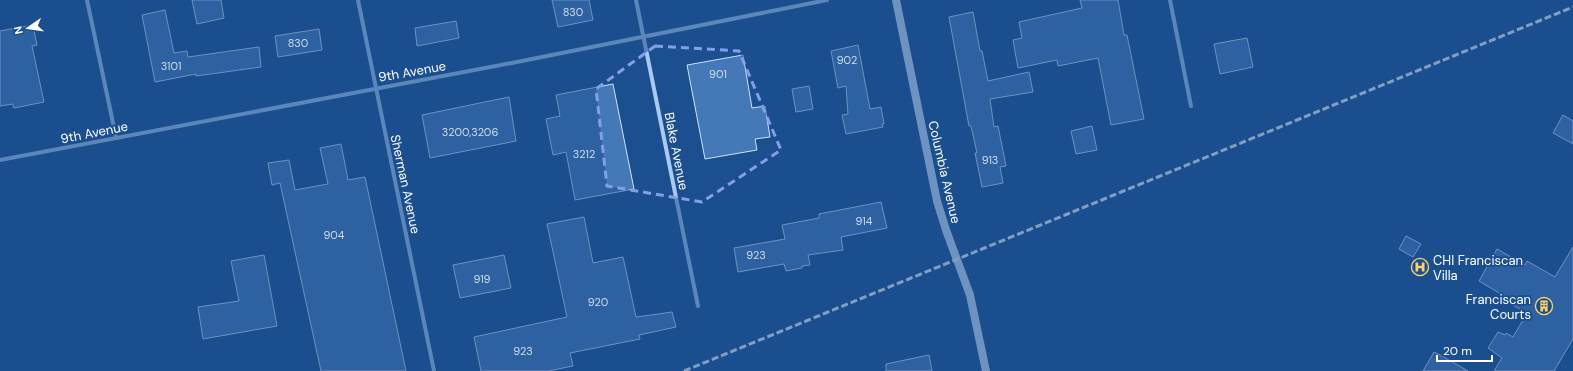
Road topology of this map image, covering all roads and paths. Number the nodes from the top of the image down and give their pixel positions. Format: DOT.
graph roads {
  1 [pos="87,0"];
  2 [pos="358,0"];
  3 [pos="636,0"];
  4 [pos="827,0"];
  5 [pos="896,0"];
  6 [pos="1170,0"];
  7 [pos="644,37"];
  8 [pos="376,88"];
  9 [pos="1191,106"];
  10 [pos="116,138"];
  11 [pos="0,160"];
  12 [pos="698,306"];
  13 [pos="434,371"];
  14 [pos="986,371"];
  1 -- 10 [label="street"];
  2 -- 8 [label="street, Sherman Avenue"];
  3 -- 7 [label="street, Blake Avenue"];
  4 -- 7 [label="street, 9th Avenue"];
  5 -- 14 [label="street, Columbia Avenue"];
  6 -- 9 [label="street"];
  7 -- 8 [label="street, 9th Avenue"];
  7 -- 12 [label="street, Blake Avenue"];
  8 -- 10 [label="street, 9th Avenue"];
  8 -- 13 [label="street, Sherman Avenue"];
  10 -- 11 [label="street, 9th Avenue"];
}
